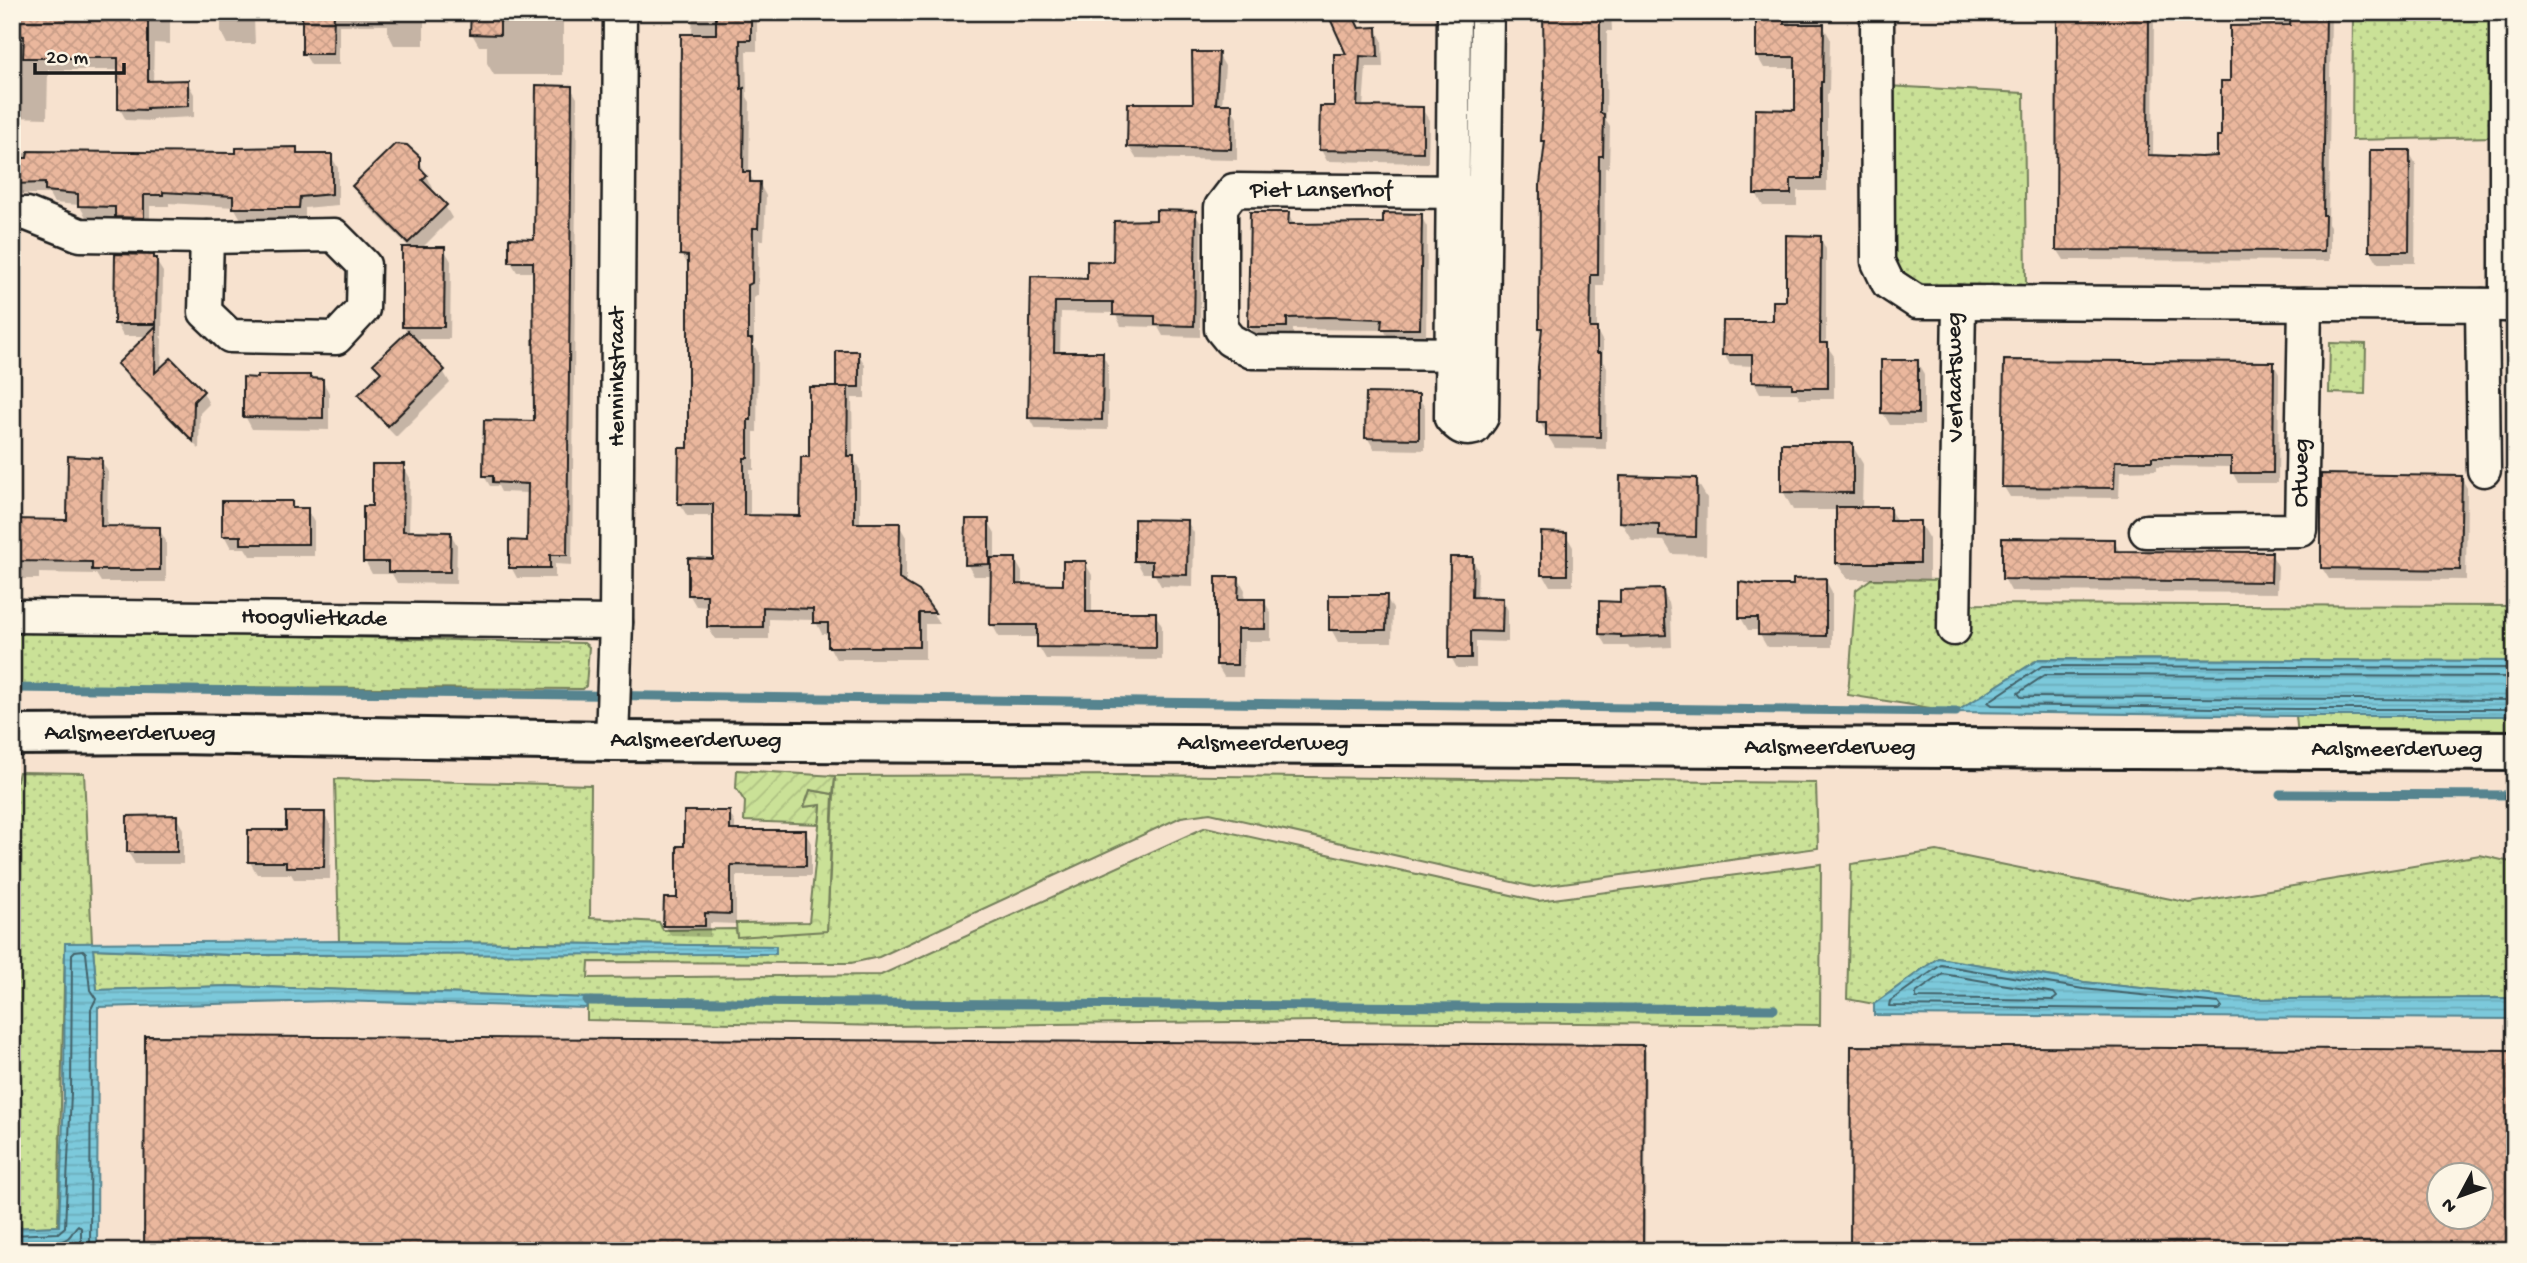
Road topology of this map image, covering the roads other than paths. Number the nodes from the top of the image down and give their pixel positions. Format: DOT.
graph roads {
  1 [pos="620,12"];
  2 [pos="1454,12"];
  3 [pos="1487,12"];
  4 [pos="1877,12"];
  5 [pos="2506,12"];
  6 [pos="1453,192"];
  7 [pos="1484,193"];
  8 [pos="12,214"];
  9 [pos="207,237"];
  10 [pos="1959,302"];
  11 [pos="2305,304"];
  12 [pos="2501,305"];
  13 [pos="1450,354"];
  14 [pos="1483,354"];
  15 [pos="2483,470"];
  16 [pos="2146,531"];
  17 [pos="12,616"];
  18 [pos="616,622"];
  19 [pos="1954,629"];
  20 [pos="612,727"];
  21 [pos="12,734"];
  22 [pos="2515,751"];
  1 -- 18 [label="street, Henninkstraat"];
  2 -- 6 [label="street"];
  3 -- 7 [label="street"];
  4 -- 10 [label="street, Verlaatsweg"];
  5 -- 12 [label="street"];
  6 -- 7 [label="street, Piet Lanserhof"];
  6 -- 13 [label="street"];
  6 -- 13 [label="street, Piet Lanserhof"];
  7 -- 14 [label="street"];
  8 -- 9 [label="street"];
  9 -- 9 [label="street"];
  10 -- 11 [label="street"];
  10 -- 19 [label="street, Verlaatsweg"];
  11 -- 12 [label="street"];
  11 -- 16 [label="street, Otweg"];
  12 -- 15 [label="street"];
  13 -- 14 [label="street, Piet Lanserhof"];
  13 -- 14 [label="street"];
  17 -- 18 [label="street, Hoogvlietkade"];
  18 -- 20 [label="street, Henninkstraat"];
  20 -- 21 [label="street, Aalsmeerderweg"];
  20 -- 22 [label="street, Aalsmeerderweg"];
}
